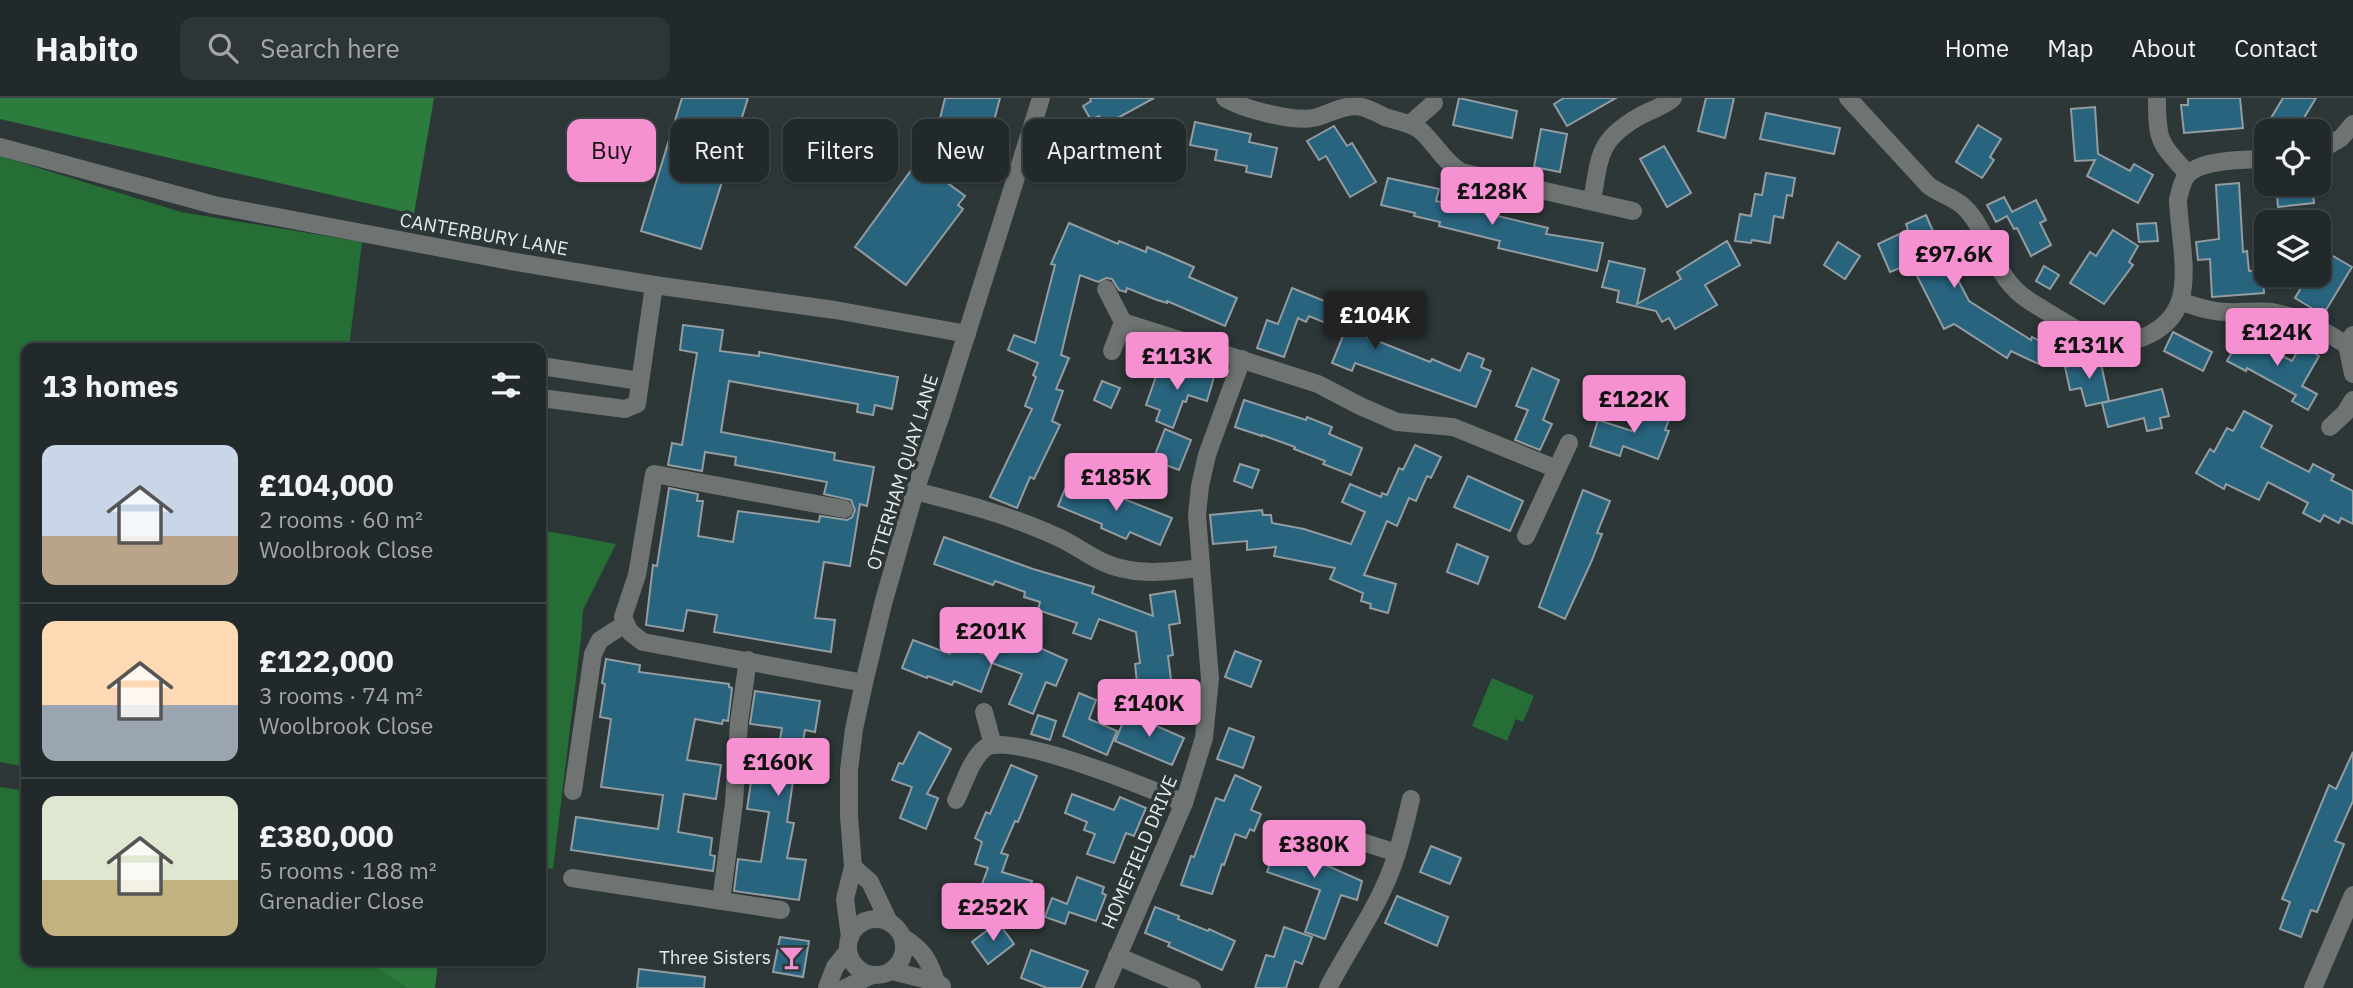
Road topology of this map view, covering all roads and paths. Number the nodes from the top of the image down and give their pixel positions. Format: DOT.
graph roads {
  1 [pos="1041,98"];
  2 [pos="1225,98"];
  3 [pos="1673,98"];
  4 [pos="1848,98"];
  5 [pos="2157,98"];
  6 [pos="1434,103"];
  7 [pos="1410,124"];
  8 [pos="2353,124"];
  9 [pos="2331,144"];
  10 [pos="0,147"];
  11 [pos="2254,160"];
  12 [pos="2188,174"];
  13 [pos="1592,201"];
  14 [pos="1633,211"];
  15 [pos="654,285"];
  16 [pos="1105,289"];
  17 [pos="2180,301"];
  18 [pos="1123,322"];
  19 [pos="967,334"];
  20 [pos="2350,340"];
  21 [pos="1112,351"];
  22 [pos="1242,359"];
  23 [pos="546,367"];
  24 [pos="2353,374"];
  25 [pos="640,381"];
  26 [pos="546,399"];
  27 [pos="2353,400"];
  28 [pos="2330,427"];
  29 [pos="1569,443"];
  30 [pos="1557,469"];
  31 [pos="915,491"];
  32 [pos="844,509"];
  33 [pos="1526,536"];
  34 [pos="1200,568"];
  35 [pos="625,624"];
  36 [pos="748,660"];
  37 [pos="864,683"];
  38 [pos="984,712"];
  39 [pos="993,744"];
  40 [pos="573,791"];
  41 [pos="1411,799"];
  42 [pos="956,800"];
  43 [pos="1184,803"];
  44 [pos="1359,841"];
  45 [pos="1397,853"];
  46 [pos="853,867"];
  47 [pos="572,878"];
  48 [pos="2353,895"];
  49 [pos="721,901"];
  50 [pos="781,910"];
  51 [pos="889,922"];
  52 [pos="904,938"];
  53 [pos="849,944"];
  54 [pos="1117,956"];
  55 [pos="892,971"];
  56 [pos="872,975"];
  57 [pos="940,985"];
  58 [pos="827,988"];
  59 [pos="845,988"];
  60 [pos="1104,988"];
  61 [pos="1192,988"];
  62 [pos="1328,988"];
  63 [pos="2313,988"];
  1 -- 19 [label="street, OTTERHAM QUAY LANE"];
  2 -- 7 [label="street"];
  3 -- 13 [label="street"];
  4 -- 17 [label="street"];
  5 -- 12 [label="street"];
  6 -- 7 [label="street"];
  7 -- 13 [label="street"];
  8 -- 9 [label="street"];
  10 -- 15 [label="street, CANTERBURY LANE"];
  11 -- 12 [label="street"];
  12 -- 17 [label="street"];
  13 -- 14 [label="street"];
  15 -- 19 [label="street, CANTERBURY LANE"];
  15 -- 25 [label="street"];
  16 -- 18 [label="street"];
  17 -- 20 [label="street"];
  18 -- 21 [label="street"];
  18 -- 22 [label="street"];
  19 -- 31 [label="street, OTTERHAM QUAY LANE"];
  20 -- 24 [label="street"];
  22 -- 30 [label="street"];
  22 -- 34 [label="street, HOMEFIELD DRIVE"];
  23 -- 25 [label="street"];
  25 -- 26 [label="street"];
  27 -- 28 [label="street"];
  29 -- 30 [label="street"];
  30 -- 33 [label="street"];
  31 -- 34 [label="street"];
  31 -- 37 [label="street, OTTERHAM QUAY LANE"];
  32 -- 35 [label="street"];
  34 -- 43 [label="street, HOMEFIELD DRIVE"];
  35 -- 36 [label="street"];
  35 -- 40 [label="street"];
  36 -- 37 [label="street"];
  36 -- 49 [label="street"];
  37 -- 46 [label="street, OTTERHAM QUAY LANE"];
  38 -- 39 [label="street"];
  39 -- 42 [label="street"];
  39 -- 43 [label="street"];
  41 -- 45 [label="street"];
  43 -- 54 [label="street, HOMEFIELD DRIVE"];
  44 -- 45 [label="street"];
  45 -- 62 [label="street"];
  46 -- 51 [label="street"];
  46 -- 53 [label="street, OTTERHAM QUAY LANE"];
  47 -- 49 [label="street"];
  48 -- 63 [label="street"];
  49 -- 50 [label="street"];
  51 -- 52 [label="street"];
  51 -- 53 [label="street"];
  52 -- 55 [label="street"];
  52 -- 57 [label="street"];
  53 -- 56 [label="street"];
  53 -- 58 [label="street"];
  54 -- 60 [label="street, HOMEFIELD DRIVE"];
  54 -- 61 [label="street"];
  55 -- 56 [label="street"];
  55 -- 57 [label="street"];
  56 -- 59 [label="street"];
}
